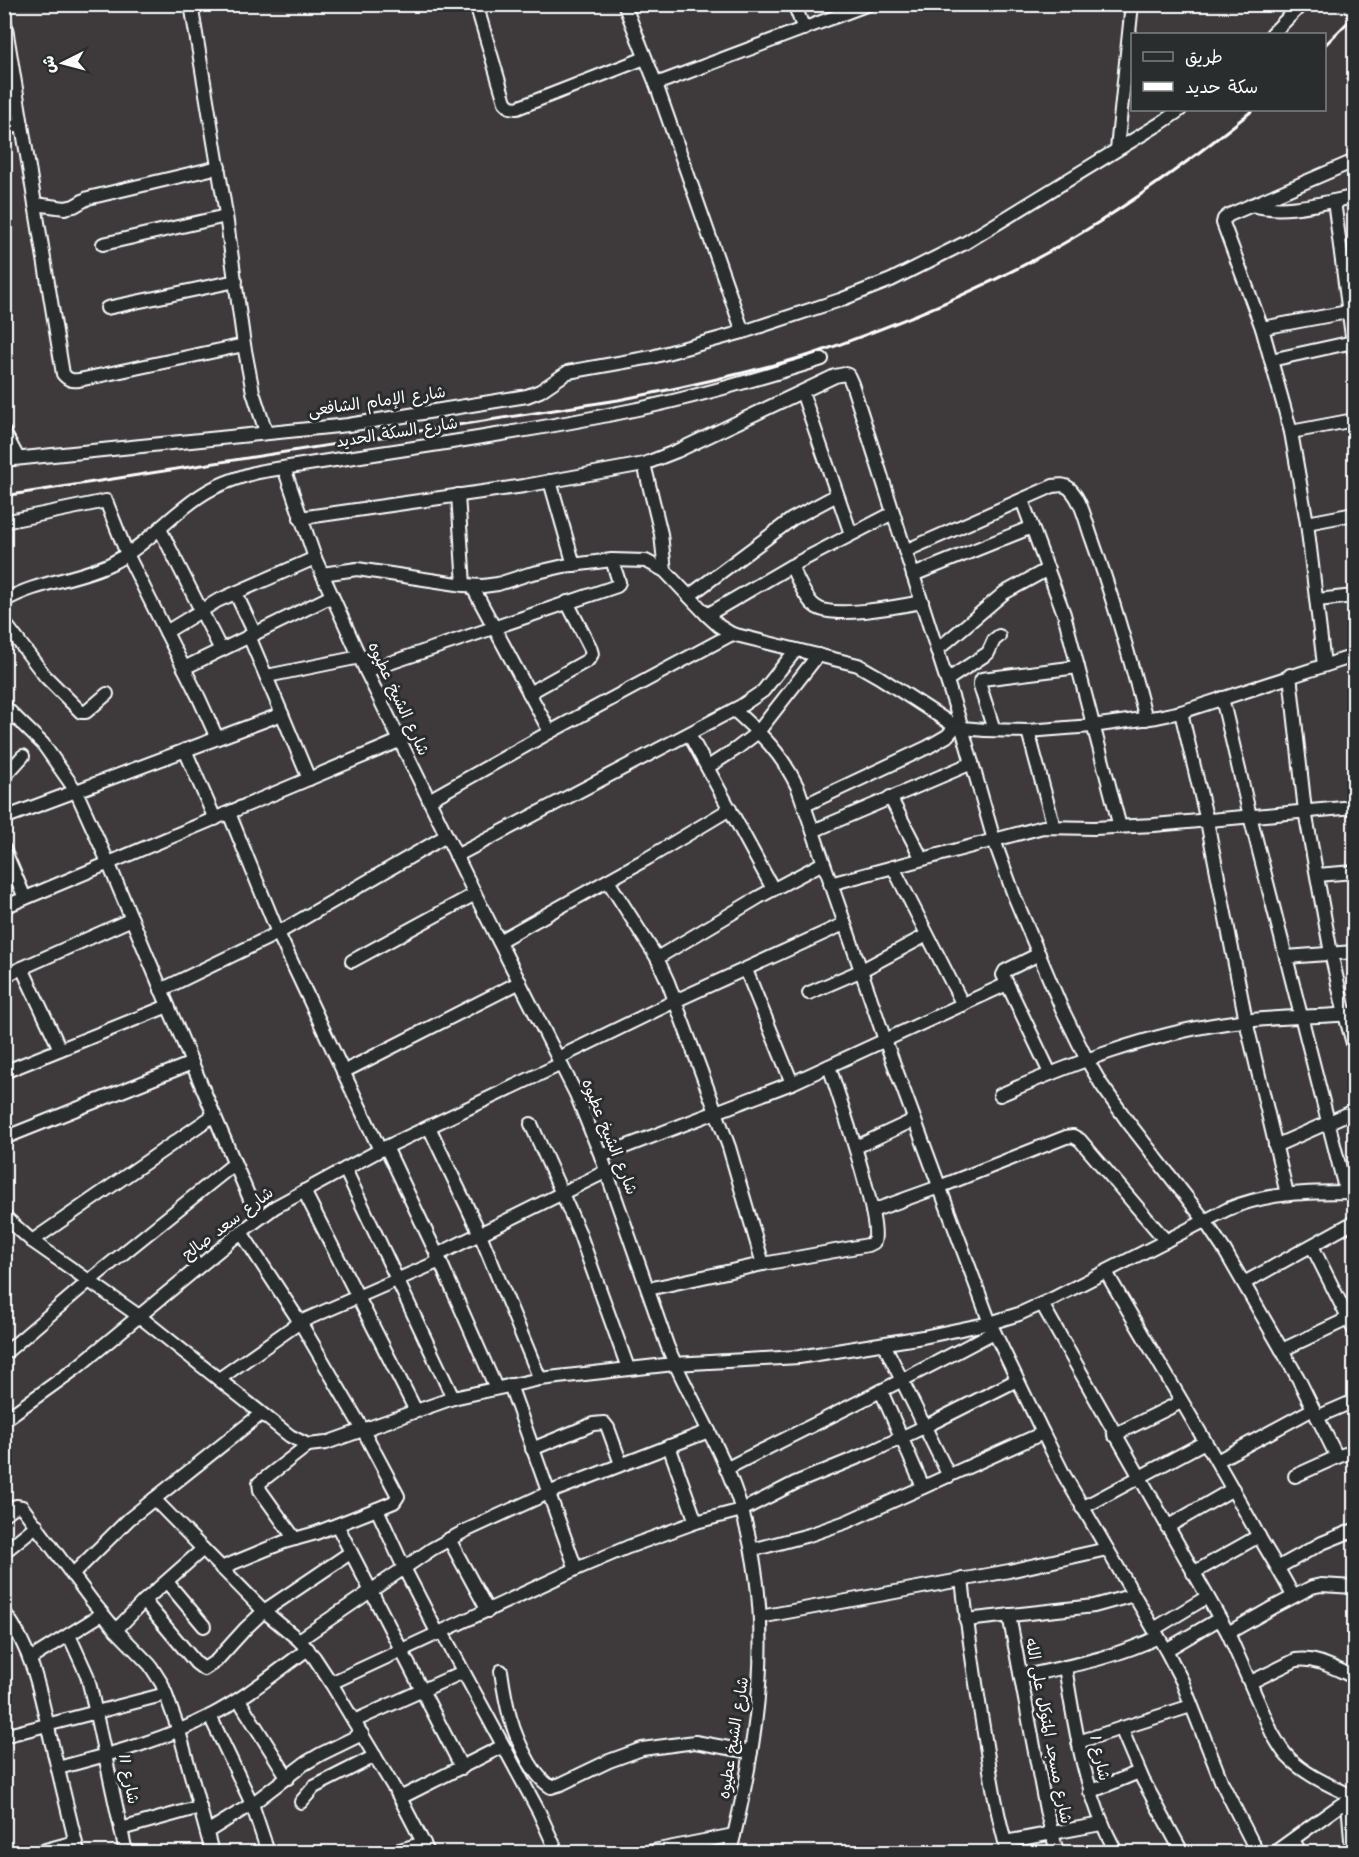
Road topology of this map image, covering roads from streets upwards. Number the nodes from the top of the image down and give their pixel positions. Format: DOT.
graph roads {
  1 [pos="191,4"];
  2 [pos="476,4"];
  3 [pos="624,4"];
  4 [pos="794,4"];
  5 [pos="869,4"];
  6 [pos="1132,4"];
  7 [pos="1302,4"];
  8 [pos="4,16"];
  9 [pos="804,29"];
  10 [pos="1273,33"];
  11 [pos="645,58"];
  12 [pos="656,84"];
  13 [pos="1178,111"];
  14 [pos="22,125"];
  15 [pos="4,128"];
  16 [pos="1118,148"];
  17 [pos="1354,161"];
  18 [pos="219,166"];
  19 [pos="1354,197"];
  20 [pos="1334,201"];
  21 [pos="35,204"];
  22 [pos="1251,205"];
  23 [pos="226,216"];
  24 [pos="103,244"];
  25 [pos="236,281"];
  26 [pos="107,308"];
  27 [pos="1351,311"];
  28 [pos="1262,327"];
  29 [pos="743,332"];
  30 [pos="244,345"];
  31 [pos="1354,346"];
  32 [pos="822,358"];
  33 [pos="1271,360"];
  34 [pos="802,392"];
  35 [pos="1354,420"];
  36 [pos="4,432"];
  37 [pos="266,432"];
  38 [pos="1291,432"];
  39 [pos="18,458"];
  40 [pos="4,460"];
  41 [pos="644,464"];
  42 [pos="284,468"];
  43 [pos="550,481"];
  44 [pos="458,495"];
  45 [pos="837,495"];
  46 [pos="1022,500"];
  47 [pos="893,513"];
  48 [pos="1354,514"];
  49 [pos="300,518"];
  50 [pos="4,522"];
  51 [pos="1307,523"];
  52 [pos="1032,527"];
  53 [pos="160,529"];
  54 [pos="851,534"];
  55 [pos="905,551"];
  56 [pos="127,554"];
  57 [pos="315,558"];
  58 [pos="612,560"];
  59 [pos="574,565"];
  60 [pos="791,566"];
  61 [pos="1048,569"];
  62 [pos="665,571"];
  63 [pos="322,574"];
  64 [pos="913,575"];
  65 [pos="468,586"];
  66 [pos="236,594"];
  67 [pos="332,596"];
  68 [pos="689,596"];
  69 [pos="1354,596"];
  70 [pos="1317,600"];
  71 [pos="4,601"];
  72 [pos="567,602"];
  73 [pos="922,602"];
  74 [pos="202,610"];
  75 [pos="707,615"];
  76 [pos="4,622"];
  77 [pos="493,627"];
  78 [pos="166,632"];
  79 [pos="732,634"];
  80 [pos="252,635"];
  81 [pos="999,636"];
  82 [pos="221,650"];
  83 [pos="796,650"];
  84 [pos="937,650"];
  85 [pos="818,655"];
  86 [pos="1354,656"];
  87 [pos="360,657"];
  88 [pos="1324,665"];
  89 [pos="184,668"];
  90 [pos="1078,668"];
  91 [pos="366,671"];
  92 [pos="1290,675"];
  93 [pos="267,676"];
  94 [pos="947,681"];
  95 [pos="529,693"];
  96 [pos="107,694"];
  97 [pos="1222,698"];
  98 [pos="4,706"];
  99 [pos="734,710"];
  100 [pos="1181,712"];
  101 [pos="282,714"];
  102 [pos="1146,719"];
  103 [pos="1092,726"];
  104 [pos="959,727"];
  105 [pos="994,730"];
  106 [pos="1028,731"];
  107 [pos="550,732"];
  108 [pos="758,732"];
  109 [pos="689,734"];
  110 [pos="217,738"];
  111 [pos="399,741"];
  112 [pos="185,750"];
  113 [pos="23,756"];
  114 [pos="972,763"];
  115 [pos="708,767"];
  116 [pos="7,770"];
  117 [pos="309,779"];
  118 [pos="76,791"];
  119 [pos="890,797"];
  120 [pos="429,800"];
  121 [pos="805,805"];
  122 [pos="1354,807"];
  123 [pos="730,809"];
  124 [pos="1305,811"];
  125 [pos="229,813"];
  126 [pos="1250,816"];
  127 [pos="4,818"];
  128 [pos="215,819"];
  129 [pos="1207,821"];
  130 [pos="1053,827"];
  131 [pos="1120,827"];
  132 [pos="813,831"];
  133 [pos="446,836"];
  134 [pos="994,840"];
  135 [pos="4,849"];
  136 [pos="456,856"];
  137 [pos="922,859"];
  138 [pos="108,862"];
  139 [pos="823,863"];
  140 [pos="893,867"];
  141 [pos="1354,872"];
  142 [pos="1317,875"];
  143 [pos="608,881"];
  144 [pos="830,884"];
  145 [pos="773,889"];
  146 [pos="475,894"];
  147 [pos="25,898"];
  148 [pos="4,907"];
  149 [pos="132,919"];
  150 [pos="844,924"];
  151 [pos="278,933"];
  152 [pos="927,935"];
  153 [pos="499,941"];
  154 [pos="1354,952"];
  155 [pos="1331,953"];
  156 [pos="1039,954"];
  157 [pos="1286,957"];
  158 [pos="657,958"];
  159 [pos="352,961"];
  160 [pos="22,968"];
  161 [pos="746,970"];
  162 [pos="860,970"];
  163 [pos="4,976"];
  164 [pos="520,982"];
  165 [pos="1007,984"];
  166 [pos="161,990"];
  167 [pos="809,993"];
  168 [pos="675,1001"];
  169 [pos="963,1005"];
  170 [pos="168,1006"];
  171 [pos="1350,1015"];
  172 [pos="1300,1017"];
  173 [pos="1246,1021"];
  174 [pos="885,1040"];
  175 [pos="1354,1047"];
  176 [pos="60,1049"];
  177 [pos="1087,1060"];
  178 [pos="560,1061"];
  179 [pos="192,1062"];
  180 [pos="829,1066"];
  181 [pos="4,1072"];
  182 [pos="343,1072"];
  183 [pos="1050,1073"];
  184 [pos="792,1083"];
  185 [pos="1000,1095"];
  186 [pos="1354,1111"];
  187 [pos="717,1112"];
  188 [pos="214,1115"];
  189 [pos="914,1120"];
  190 [pos="1328,1123"];
  191 [pos="531,1124"];
  192 [pos="429,1127"];
  193 [pos="4,1138"];
  194 [pos="1275,1146"];
  195 [pos="856,1147"];
  196 [pos="383,1149"];
  197 [pos="601,1156"];
  198 [pos="234,1164"];
  199 [pos="345,1169"];
  200 [pos="607,1171"];
  201 [pos="939,1187"];
  202 [pos="304,1191"];
  203 [pos="1350,1192"];
  204 [pos="563,1193"];
  205 [pos="1287,1194"];
  206 [pos="872,1211"];
  207 [pos="5,1218"];
  208 [pos="258,1218"];
  209 [pos="1205,1221"];
  210 [pos="1354,1222"];
  211 [pos="241,1232"];
  212 [pos="480,1234"];
  213 [pos="32,1240"];
  214 [pos="1166,1241"];
  215 [pos="1312,1246"];
  216 [pos="439,1258"];
  217 [pos="763,1264"];
  218 [pos="1106,1272"];
  219 [pos="398,1279"];
  220 [pos="89,1281"];
  221 [pos="1244,1283"];
  222 [pos="648,1289"];
  223 [pos="358,1296"];
  224 [pos="1042,1304"];
  225 [pos="138,1316"];
  226 [pos="1352,1321"];
  227 [pos="300,1322"];
  228 [pos="992,1327"];
  229 [pos="884,1344"];
  230 [pos="1282,1350"];
  231 [pos="4,1354"];
  232 [pos="674,1364"];
  233 [pos="628,1368"];
  234 [pos="219,1379"];
  235 [pos="540,1379"];
  236 [pos="1017,1380"];
  237 [pos="903,1381"];
  238 [pos="510,1385"];
  239 [pos="496,1388"];
  240 [pos="881,1392"];
  241 [pos="453,1398"];
  242 [pos="1354,1401"];
  243 [pos="1181,1402"];
  244 [pos="416,1411"];
  245 [pos="1315,1413"];
  246 [pos="261,1414"];
  247 [pos="4,1420"];
  248 [pos="926,1426"];
  249 [pos="363,1430"];
  250 [pos="709,1431"];
  251 [pos="1043,1433"];
  252 [pos="1114,1435"];
  253 [pos="902,1438"];
  254 [pos="1205,1442"];
  255 [pos="308,1445"];
  256 [pos="669,1446"];
  257 [pos="532,1449"];
  258 [pos="1354,1451"];
  259 [pos="1337,1457"];
  260 [pos="1216,1461"];
  261 [pos="621,1464"];
  262 [pos="726,1469"];
  263 [pos="949,1476"];
  264 [pos="1295,1476"];
  265 [pos="1138,1477"];
  266 [pos="923,1487"];
  267 [pos="1233,1489"];
  268 [pos="548,1493"];
  269 [pos="154,1499"];
  270 [pos="1082,1508"];
  271 [pos="377,1509"];
  272 [pos="742,1510"];
  273 [pos="4,1514"];
  274 [pos="696,1522"];
  275 [pos="37,1525"];
  276 [pos="337,1525"];
  277 [pos="1167,1527"];
  278 [pos="1354,1530"];
  279 [pos="1259,1536"];
  280 [pos="295,1539"];
  281 [pos="449,1539"];
  282 [pos="5,1549"];
  283 [pos="203,1549"];
  284 [pos="1107,1549"];
  285 [pos="752,1550"];
  286 [pos="350,1553"];
  287 [pos="1279,1567"];
  288 [pos="221,1568"];
  289 [pos="404,1568"];
  290 [pos="576,1569"];
  291 [pos="1193,1573"];
  292 [pos="72,1575"];
  293 [pos="962,1580"];
  294 [pos="167,1582"];
  295 [pos="1354,1587"];
  296 [pos="371,1593"];
  297 [pos="1134,1595"];
  298 [pos="1293,1596"];
  299 [pos="1207,1597"];
  300 [pos="144,1601"];
  301 [pos="264,1611"];
  302 [pos="488,1611"];
  303 [pos="4,1612"];
  304 [pos="102,1614"];
  305 [pos="1009,1615"];
  306 [pos="760,1617"];
  307 [pos="1219,1619"];
  308 [pos="966,1620"];
  309 [pos="204,1626"];
  310 [pos="116,1630"];
  311 [pos="440,1633"];
  312 [pos="1156,1633"];
  313 [pos="1228,1634"];
  314 [pos="69,1635"];
  315 [pos="303,1644"];
  316 [pos="401,1650"];
  317 [pos="1166,1650"];
  318 [pos="30,1659"];
  319 [pos="1065,1667"];
  320 [pos="501,1671"];
  321 [pos="463,1672"];
  322 [pos="1021,1677"];
  323 [pos="1354,1677"];
  324 [pos="1251,1682"];
  325 [pos="331,1683"];
  326 [pos="422,1691"];
  327 [pos="166,1694"];
  328 [pos="238,1700"];
  329 [pos="1191,1706"];
  330 [pos="96,1712"];
  331 [pos="210,1716"];
  332 [pos="354,1721"];
  333 [pos="48,1725"];
  334 [pos="1121,1728"];
  335 [pos="179,1731"];
  336 [pos="362,1734"];
  337 [pos="4,1736"];
  338 [pos="1078,1742"];
  339 [pos="503,1746"];
  340 [pos="751,1752"];
  341 [pos="106,1755"];
  342 [pos="375,1756"];
  343 [pos="58,1768"];
  344 [pos="462,1768"];
  345 [pos="1139,1772"];
  346 [pos="288,1778"];
  347 [pos="1090,1792"];
  348 [pos="400,1798"];
  349 [pos="1352,1798"];
  350 [pos="301,1802"];
  351 [pos="252,1804"];
  352 [pos="200,1807"];
  353 [pos="1101,1824"];
  354 [pos="121,1828"];
  355 [pos="207,1832"];
  356 [pos="1051,1834"];
  357 [pos="734,1835"];
  358 [pos="1293,1840"];
  359 [pos="77,1847"];
  360 [pos="1006,1847"];
  361 [pos="426,1848"];
  362 [pos="38,1852"];
  363 [pos="126,1852"];
  364 [pos="212,1852"];
  365 [pos="268,1852"];
  366 [pos="393,1852"];
  367 [pos="557,1852"];
  368 [pos="648,1852"];
  369 [pos="729,1852"];
  370 [pos="1057,1852"];
  371 [pos="1116,1852"];
  372 [pos="1182,1852"];
  373 [pos="1257,1852"];
  374 [pos="1275,1852"];
  375 [pos="1300,1852"];
  376 [pos="1352,1852"];
  1 -- 18 [label="street"];
  2 -- 11 [label="street"];
  3 -- 11 [label="street"];
  4 -- 9 [label="street"];
  5 -- 9 [label="street"];
  6 -- 16 [label="street"];
  7 -- 10 [label="street"];
  8 -- 14 [label="street"];
  9 -- 12 [label="street"];
  11 -- 12 [label="street"];
  12 -- 29 [label="street"];
  13 -- 16 [label="street, شارع الإمام الشافعى"];
  14 -- 15 [label="street"];
  14 -- 21 [label="street"];
  16 -- 29 [label="street, شارع الإمام الشافعى"];
  17 -- 22 [label="street"];
  18 -- 21 [label="street"];
  18 -- 23 [label="street"];
  19 -- 20 [label="street"];
  20 -- 22 [label="street"];
  20 -- 27 [label="street"];
  21 -- 30 [label="street"];
  22 -- 28 [label="street"];
  23 -- 24 [label="street"];
  23 -- 25 [label="street"];
  25 -- 26 [label="street"];
  25 -- 30 [label="street"];
  27 -- 28 [label="street"];
  27 -- 31 [label="street"];
  28 -- 33 [label="street"];
  29 -- 37 [label="street, شارع الإمام الشافعى"];
  30 -- 37 [label="street"];
  31 -- 33 [label="street"];
  32 -- 42 [label="street, شارع السكة الحديد"];
  33 -- 38 [label="street"];
  34 -- 41 [label="street"];
  34 -- 45 [label="street"];
  34 -- 47 [label="street"];
  35 -- 38 [label="street"];
  36 -- 39 [label="street"];
  37 -- 39 [label="street, شارع الإمام الشافعى"];
  38 -- 51 [label="street"];
  39 -- 40 [label="street, شارع الإمام الشافعى"];
  41 -- 43 [label="street"];
  41 -- 62 [label="street"];
  42 -- 49 [label="street, شارع الشيخ عطيوه"];
  42 -- 53 [label="street, شارع السكة الحديد"];
  43 -- 44 [label="street"];
  43 -- 59 [label="street"];
  44 -- 49 [label="street"];
  44 -- 65 [label="street"];
  45 -- 54 [label="street"];
  45 -- 68 [label="street"];
  46 -- 52 [label="street"];
  46 -- 55 [label="street"];
  46 -- 102 [label="street"];
  47 -- 54 [label="street"];
  47 -- 55 [label="street"];
  48 -- 51 [label="street"];
  49 -- 57 [label="street, شارع الشيخ عطيوه"];
  50 -- 56 [label="street"];
  51 -- 70 [label="street"];
  52 -- 61 [label="street"];
  52 -- 64 [label="street"];
  53 -- 56 [label="street, شارع السكة الحديد"];
  53 -- 74 [label="street"];
  54 -- 60 [label="street"];
  55 -- 64 [label="street"];
  56 -- 71 [label="street, شارع السكة الحديد"];
  56 -- 78 [label="street"];
  57 -- 63 [label="street, شارع الشيخ عطيوه"];
  57 -- 66 [label="street"];
  58 -- 59 [label="street"];
  58 -- 62 [label="street"];
  58 -- 72 [label="street"];
  59 -- 65 [label="street"];
  60 -- 73 [label="street"];
  60 -- 75 [label="street"];
  61 -- 84 [label="street"];
  61 -- 90 [label="street"];
  62 -- 68 [label="street"];
  63 -- 65 [label="street"];
  63 -- 67 [label="street, شارع الشيخ عطيوه"];
  64 -- 73 [label="street"];
  65 -- 77 [label="street"];
  66 -- 74 [label="street"];
  66 -- 80 [label="street"];
  67 -- 80 [label="street"];
  67 -- 87 [label="street, شارع الشيخ عطيوه"];
  68 -- 75 [label="street"];
  69 -- 70 [label="street"];
  70 -- 88 [label="street"];
  72 -- 77 [label="street"];
  72 -- 95 [label="street"];
  73 -- 84 [label="street"];
  74 -- 78 [label="street"];
  74 -- 82 [label="street"];
  75 -- 79 [label="street"];
  76 -- 96 [label="street"];
  77 -- 91 [label="street"];
  77 -- 95 [label="street"];
  78 -- 89 [label="street"];
  79 -- 83 [label="street"];
  79 -- 107 [label="street"];
  80 -- 82 [label="street"];
  80 -- 93 [label="street"];
  81 -- 94 [label="street"];
  82 -- 89 [label="street"];
  83 -- 85 [label="street"];
  83 -- 99 [label="street"];
  84 -- 94 [label="street"];
  85 -- 104 [label="street"];
  85 -- 108 [label="street"];
  86 -- 88 [label="street"];
  87 -- 91 [label="street, شارع الشيخ عطيوه"];
  87 -- 93 [label="street"];
  88 -- 92 [label="street"];
  89 -- 110 [label="street"];
  90 -- 103 [label="street"];
  90 -- 105 [label="street"];
  91 -- 111 [label="street, شارع الشيخ عطيوه"];
  92 -- 97 [label="street"];
  92 -- 124 [label="street"];
  93 -- 101 [label="street"];
  94 -- 104 [label="street"];
  95 -- 107 [label="street"];
  97 -- 100 [label="street"];
  97 -- 126 [label="street"];
  98 -- 118 [label="street"];
  99 -- 108 [label="street"];
  99 -- 109 [label="street"];
  100 -- 102 [label="street"];
  100 -- 129 [label="street"];
  101 -- 110 [label="street"];
  101 -- 117 [label="street"];
  102 -- 103 [label="street"];
  103 -- 106 [label="street"];
  103 -- 131 [label="street"];
  104 -- 105 [label="street"];
  104 -- 114 [label="street"];
  104 -- 121 [label="street"];
  105 -- 106 [label="street"];
  106 -- 130 [label="street"];
  107 -- 120 [label="street"];
  108 -- 115 [label="street"];
  108 -- 121 [label="street"];
  109 -- 115 [label="street"];
  109 -- 136 [label="street"];
  110 -- 112 [label="street"];
  111 -- 117 [label="street"];
  111 -- 120 [label="street, شارع الشيخ عطيوه"];
  112 -- 118 [label="street"];
  112 -- 128 [label="street"];
  113 -- 116 [label="street"];
  114 -- 119 [label="street"];
  114 -- 134 [label="street"];
  115 -- 123 [label="street"];
  117 -- 125 [label="street"];
  118 -- 127 [label="street"];
  118 -- 138 [label="street"];
  119 -- 132 [label="street"];
  119 -- 137 [label="street"];
  120 -- 133 [label="street, شارع الشيخ عطيوه"];
  121 -- 132 [label="street"];
  122 -- 124 [label="street"];
  123 -- 143 [label="street"];
  123 -- 145 [label="street"];
  124 -- 126 [label="street"];
  124 -- 142 [label="street"];
  125 -- 128 [label="street"];
  125 -- 151 [label="street"];
  126 -- 129 [label="street"];
  126 -- 157 [label="street"];
  128 -- 138 [label="street"];
  129 -- 131 [label="street"];
  129 -- 173 [label="street"];
  130 -- 131 [label="street"];
  130 -- 134 [label="street"];
  132 -- 139 [label="street"];
  133 -- 136 [label="street, شارع الشيخ عطيوه"];
  133 -- 151 [label="street"];
  134 -- 137 [label="street"];
  134 -- 156 [label="street"];
  135 -- 147 [label="street"];
  136 -- 146 [label="street, شارع الشيخ عطيوه"];
  137 -- 140 [label="street"];
  138 -- 147 [label="street"];
  138 -- 149 [label="street"];
  139 -- 144 [label="street"];
  139 -- 145 [label="street"];
  140 -- 144 [label="street"];
  140 -- 152 [label="street"];
  141 -- 142 [label="street"];
  142 -- 155 [label="street"];
  143 -- 153 [label="street"];
  143 -- 158 [label="street"];
  144 -- 150 [label="street"];
  145 -- 158 [label="street"];
  146 -- 153 [label="street, شارع الشيخ عطيوه"];
  146 -- 159 [label="street"];
  147 -- 148 [label="street"];
  149 -- 160 [label="street"];
  149 -- 166 [label="street"];
  150 -- 161 [label="street, شارع سعد صالح"];
  150 -- 162 [label="street"];
  151 -- 166 [label="street"];
  151 -- 182 [label="street"];
  152 -- 162 [label="street"];
  152 -- 169 [label="street"];
  153 -- 164 [label="street, شارع الشيخ عطيوه"];
  154 -- 155 [label="street"];
  155 -- 157 [label="street"];
  155 -- 171 [label="street"];
  156 -- 165 [label="street"];
  156 -- 177 [label="street"];
  157 -- 172 [label="street"];
  158 -- 168 [label="street"];
  160 -- 163 [label="street"];
  160 -- 176 [label="street"];
  161 -- 168 [label="street, شارع سعد صالح"];
  161 -- 184 [label="street"];
  162 -- 167 [label="street"];
  162 -- 174 [label="street"];
  164 -- 178 [label="street, شارع الشيخ عطيوه"];
  164 -- 182 [label="street"];
  165 -- 169 [label="street"];
  165 -- 183 [label="street"];
  166 -- 170 [label="street"];
  168 -- 178 [label="street, شارع سعد صالح"];
  168 -- 187 [label="street"];
  169 -- 174 [label="street"];
  170 -- 176 [label="street"];
  170 -- 179 [label="street"];
  171 -- 172 [label="street"];
  171 -- 175 [label="street"];
  172 -- 173 [label="street"];
  172 -- 190 [label="street"];
  173 -- 177 [label="street"];
  173 -- 194 [label="street"];
  174 -- 180 [label="street"];
  174 -- 189 [label="street"];
  176 -- 181 [label="street"];
  177 -- 183 [label="street"];
  177 -- 209 [label="street"];
  178 -- 192 [label="street, شارع سعد صالح"];
  178 -- 197 [label="street, شارع الشيخ عطيوه"];
  179 -- 188 [label="street"];
  179 -- 193 [label="street"];
  180 -- 184 [label="street"];
  180 -- 195 [label="street"];
  182 -- 196 [label="street"];
  183 -- 185 [label="street"];
  184 -- 187 [label="street"];
  186 -- 190 [label="street"];
  187 -- 197 [label="street"];
  187 -- 217 [label="street"];
  188 -- 198 [label="street"];
  188 -- 213 [label="street"];
  189 -- 195 [label="street"];
  189 -- 201 [label="street"];
  190 -- 194 [label="street"];
  190 -- 203 [label="street"];
  191 -- 204 [label="street"];
  192 -- 196 [label="street, شارع سعد صالح"];
  192 -- 212 [label="street"];
  194 -- 205 [label="street"];
  195 -- 206 [label="street"];
  196 -- 199 [label="street, شارع سعد صالح"];
  196 -- 216 [label="street"];
  197 -- 200 [label="street, شارع الشيخ عطيوه"];
  198 -- 208 [label="street"];
  198 -- 220 [label="street"];
  199 -- 202 [label="street, شارع سعد صالح"];
  199 -- 219 [label="street"];
  200 -- 204 [label="street"];
  200 -- 222 [label="street, شارع الشيخ عطيوه"];
  201 -- 206 [label="street"];
  201 -- 214 [label="street"];
  201 -- 228 [label="street"];
  202 -- 208 [label="street, شارع سعد صالح"];
  202 -- 223 [label="street"];
  203 -- 205 [label="street"];
  204 -- 212 [label="street"];
  204 -- 233 [label="street"];
  205 -- 209 [label="street"];
  206 -- 217 [label="street"];
  207 -- 213 [label="street"];
  208 -- 211 [label="street, شارع سعد صالح"];
  209 -- 214 [label="street"];
  209 -- 221 [label="street"];
  210 -- 215 [label="street"];
  211 -- 225 [label="street, شارع سعد صالح"];
  211 -- 227 [label="street"];
  212 -- 216 [label="street"];
  212 -- 235 [label="street"];
  213 -- 220 [label="street"];
  214 -- 218 [label="street"];
  215 -- 221 [label="street"];
  215 -- 226 [label="street"];
  216 -- 219 [label="street"];
  216 -- 239 [label="street"];
  217 -- 222 [label="street"];
  218 -- 224 [label="street"];
  218 -- 243 [label="street"];
  219 -- 223 [label="street"];
  219 -- 241 [label="street"];
  220 -- 225 [label="street"];
  220 -- 231 [label="street"];
  221 -- 230 [label="street"];
  222 -- 232 [label="street, شارع الشيخ عطيوه"];
  223 -- 227 [label="street"];
  223 -- 244 [label="street"];
  224 -- 228 [label="street"];
  224 -- 252 [label="street"];
  225 -- 234 [label="street"];
  225 -- 247 [label="street, شارع سعد صالح"];
  226 -- 230 [label="street"];
  227 -- 234 [label="street"];
  227 -- 249 [label="street"];
  228 -- 229 [label="street"];
  228 -- 236 [label="street"];
  228 -- 237 [label="street"];
  229 -- 232 [label="street"];
  229 -- 237 [label="street"];
  230 -- 245 [label="street"];
  232 -- 233 [label="street"];
  232 -- 250 [label="street, شارع الشيخ عطيوه"];
  233 -- 235 [label="street"];
  234 -- 246 [label="street"];
  235 -- 238 [label="street"];
  236 -- 248 [label="street"];
  236 -- 251 [label="street"];
  237 -- 240 [label="street"];
  237 -- 248 [label="street"];
  238 -- 239 [label="street"];
  238 -- 257 [label="street"];
  239 -- 241 [label="street"];
  240 -- 253 [label="street"];
  240 -- 262 [label="street"];
  241 -- 244 [label="street"];
  242 -- 245 [label="street"];
  243 -- 252 [label="street"];
  243 -- 254 [label="street"];
  244 -- 249 [label="street"];
  245 -- 259 [label="street"];
  245 -- 260 [label="street"];
  246 -- 255 [label="street"];
  246 -- 269 [label="street"];
  248 -- 253 [label="street"];
  248 -- 263 [label="street"];
  249 -- 255 [label="street"];
  249 -- 271 [label="street"];
  250 -- 256 [label="street"];
  250 -- 262 [label="street, شارع الشيخ عطيوه"];
  251 -- 263 [label="street"];
  251 -- 270 [label="street"];
  252 -- 265 [label="street"];
  253 -- 266 [label="street"];
  253 -- 272 [label="street"];
  254 -- 260 [label="street"];
  254 -- 265 [label="street"];
  255 -- 280 [label="street"];
  256 -- 261 [label="street"];
  256 -- 274 [label="street"];
  257 -- 261 [label="street"];
  257 -- 268 [label="street"];
  258 -- 259 [label="street"];
  259 -- 264 [label="street"];
  260 -- 267 [label="street"];
  261 -- 268 [label="street"];
  262 -- 272 [label="street, شارع الشيخ عطيوه"];
  263 -- 266 [label="street"];
  265 -- 270 [label="street"];
  265 -- 277 [label="street"];
  266 -- 285 [label="street"];
  267 -- 277 [label="street"];
  267 -- 279 [label="street"];
  268 -- 281 [label="street"];
  268 -- 290 [label="street"];
  269 -- 283 [label="street"];
  269 -- 292 [label="street"];
  270 -- 284 [label="street"];
  271 -- 276 [label="street"];
  271 -- 289 [label="street"];
  272 -- 274 [label="street"];
  272 -- 285 [label="street, شارع الشيخ عطيوه"];
  273 -- 275 [label="street"];
  274 -- 290 [label="street"];
  275 -- 282 [label="street"];
  275 -- 292 [label="street"];
  276 -- 280 [label="street"];
  276 -- 286 [label="street"];
  277 -- 291 [label="street"];
  278 -- 287 [label="street"];
  279 -- 287 [label="street"];
  279 -- 291 [label="street"];
  280 -- 288 [label="street"];
  281 -- 289 [label="street"];
  281 -- 302 [label="street"];
  283 -- 288 [label="street"];
  283 -- 294 [label="street"];
  284 -- 293 [label="street"];
  284 -- 297 [label="street"];
  285 -- 306 [label="street, شارع الشيخ عطيوه"];
  286 -- 296 [label="street"];
  286 -- 301 [label="street"];
  287 -- 298 [label="street"];
  288 -- 301 [label="street"];
  289 -- 296 [label="street"];
  289 -- 311 [label="street"];
  290 -- 302 [label="street"];
  291 -- 299 [label="street"];
  292 -- 304 [label="street"];
  293 -- 306 [label="street"];
  293 -- 308 [label="street"];
  294 -- 300 [label="street"];
  294 -- 309 [label="street"];
  295 -- 298 [label="street"];
  296 -- 315 [label="street"];
  296 -- 316 [label="street"];
  297 -- 305 [label="street"];
  297 -- 312 [label="street"];
  298 -- 313 [label="street"];
  299 -- 307 [label="street"];
  299 -- 312 [label="street"];
  300 -- 301 [label="street"];
  300 -- 310 [label="street"];
  301 -- 315 [label="street"];
  302 -- 311 [label="street"];
  303 -- 318 [label="street"];
  304 -- 310 [label="street"];
  304 -- 314 [label="street"];
  305 -- 308 [label="street"];
  305 -- 322 [label="street, شارع مسجد المتوكل على الله"];
  306 -- 340 [label="street, شارع الشيخ عطيوه"];
  307 -- 313 [label="street"];
  307 -- 317 [label="street"];
  308 -- 360 [label="street"];
  310 -- 327 [label="street"];
  311 -- 316 [label="street"];
  311 -- 321 [label="street"];
  312 -- 317 [label="street"];
  312 -- 319 [label="street"];
  313 -- 324 [label="street"];
  314 -- 318 [label="street"];
  314 -- 330 [label="street, شارع 11"];
  315 -- 325 [label="street"];
  315 -- 328 [label="street"];
  316 -- 325 [label="street"];
  316 -- 326 [label="street"];
  317 -- 329 [label="street"];
  318 -- 333 [label="street"];
  319 -- 322 [label="street"];
  319 -- 338 [label="street, شارع 1"];
  320 -- 340 [label="street"];
  321 -- 326 [label="street"];
  321 -- 339 [label="street"];
  322 -- 356 [label="street, شارع مسجد المتوكل على الله"];
  323 -- 324 [label="street"];
  324 -- 349 [label="street"];
  325 -- 332 [label="street"];
  326 -- 332 [label="street"];
  326 -- 344 [label="street"];
  327 -- 330 [label="street"];
  327 -- 335 [label="street"];
  328 -- 331 [label="street"];
  328 -- 346 [label="street"];
  329 -- 334 [label="street"];
  329 -- 373 [label="street"];
  330 -- 333 [label="street"];
  330 -- 341 [label="street, شارع 11"];
  331 -- 335 [label="street"];
  331 -- 351 [label="street"];
  332 -- 336 [label="street"];
  333 -- 337 [label="street"];
  333 -- 343 [label="street"];
  334 -- 338 [label="street"];
  334 -- 345 [label="street"];
  335 -- 341 [label="street"];
  335 -- 352 [label="street"];
  336 -- 342 [label="street"];
  336 -- 346 [label="street"];
  338 -- 347 [label="street, شارع 1"];
  339 -- 344 [label="street"];
  339 -- 367 [label="street"];
  340 -- 357 [label="street, شارع الشيخ عطيوه"];
  341 -- 343 [label="street"];
  341 -- 354 [label="street, شارع 11"];
  342 -- 348 [label="street"];
  342 -- 350 [label="street"];
  343 -- 359 [label="street"];
  344 -- 348 [label="street"];
  345 -- 347 [label="street"];
  345 -- 372 [label="street"];
  346 -- 351 [label="street"];
  347 -- 353 [label="street, شارع 1"];
  348 -- 361 [label="street"];
  349 -- 358 [label="street"];
  349 -- 376 [label="street"];
  351 -- 355 [label="street"];
  351 -- 365 [label="street"];
  352 -- 354 [label="street"];
  352 -- 355 [label="street"];
  353 -- 356 [label="street"];
  353 -- 371 [label="street, شارع 1"];
  354 -- 363 [label="street, شارع 11"];
  355 -- 364 [label="street"];
  356 -- 360 [label="street"];
  356 -- 370 [label="street, شارع مسجد المتوكل على الله"];
  357 -- 368 [label="street"];
  357 -- 369 [label="street, شارع الشيخ عطيوه"];
  358 -- 374 [label="street"];
  358 -- 375 [label="street"];
  359 -- 362 [label="street"];
  361 -- 366 [label="street"];
}
